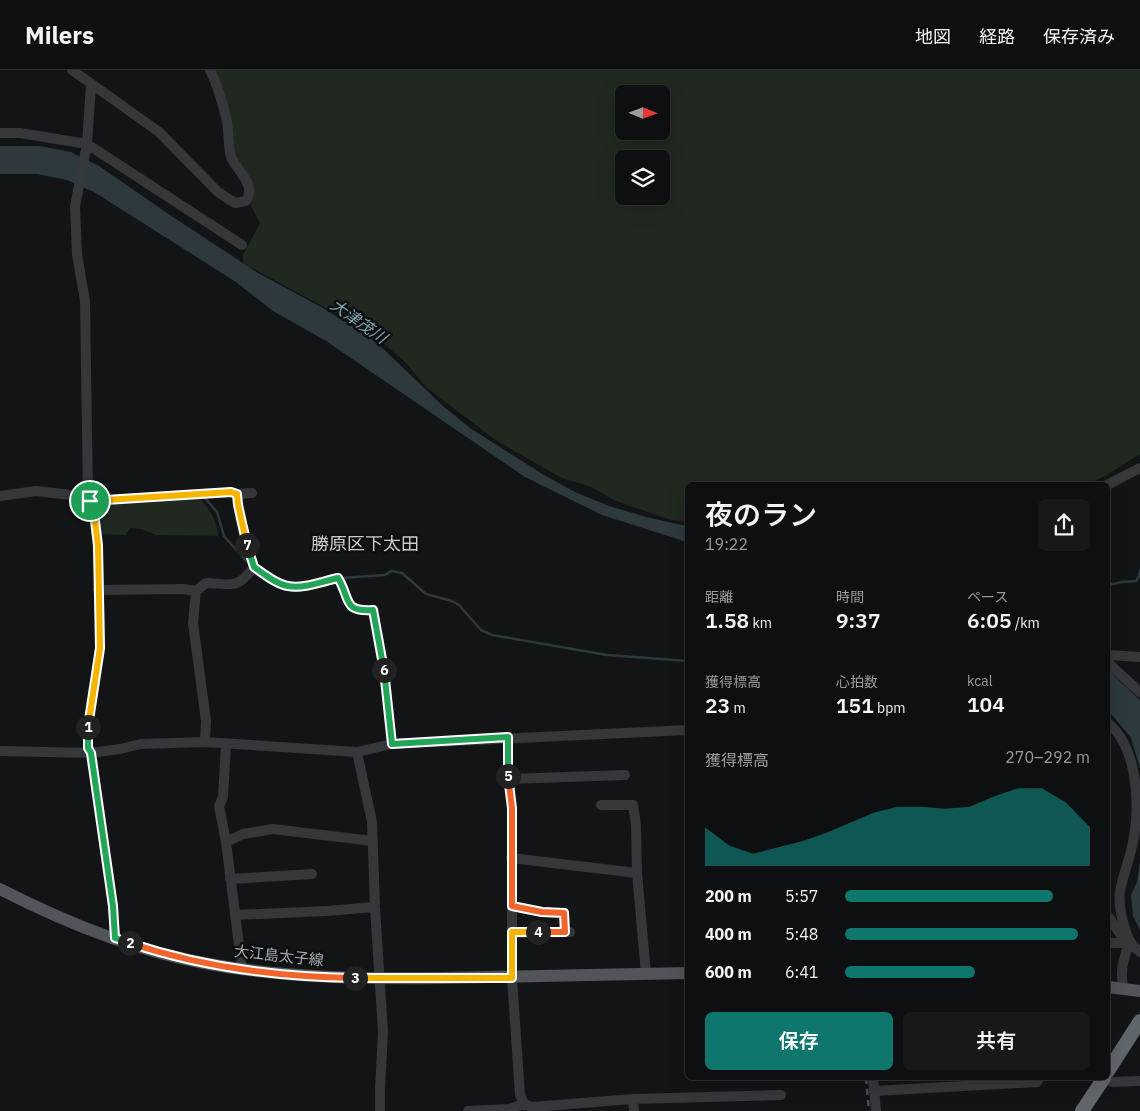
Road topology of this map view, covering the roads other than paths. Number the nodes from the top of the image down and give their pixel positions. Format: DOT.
graph roads {
  1 [pos="72,70"];
  2 [pos="210,70"];
  3 [pos="91,84"];
  4 [pos="0,133"];
  5 [pos="87,144"];
  6 [pos="242,245"];
  7 [pos="1140,468"];
  8 [pos="1110,483"];
  9 [pos="252,493"];
  10 [pos="237,494"];
  11 [pos="0,496"];
  12 [pos="89,499"];
  13 [pos="252,570"];
  14 [pos="98,590"];
  15 [pos="196,591"];
  16 [pos="1110,655"];
  17 [pos="1140,656"];
  18 [pos="1110,665"];
  19 [pos="1140,692"];
  20 [pos="1110,725"];
  21 [pos="685,730"];
  22 [pos="508,737"];
  23 [pos="206,742"];
  24 [pos="392,744"];
  25 [pos="226,745"];
  26 [pos="0,751"];
  27 [pos="357,752"];
  28 [pos="91,753"];
  29 [pos="625,775"];
  30 [pos="508,779"];
  31 [pos="601,805"];
  32 [pos="373,841"];
  33 [pos="226,842"];
  34 [pos="511,858"];
  35 [pos="637,873"];
  36 [pos="312,874"];
  37 [pos="230,879"];
  38 [pos="0,889"];
  39 [pos="512,906"];
  40 [pos="375,907"];
  41 [pos="235,915"];
  42 [pos="1110,919"];
  43 [pos="512,932"];
  44 [pos="115,938"];
  45 [pos="1110,943"];
  46 [pos="1129,943"];
  47 [pos="1140,952"];
  48 [pos="242,969"];
  49 [pos="685,973"];
  50 [pos="646,974"];
  51 [pos="512,978"];
  52 [pos="381,979"];
  53 [pos="1110,986"];
  54 [pos="1123,989"];
  55 [pos="1140,991"];
  56 [pos="1140,1020"];
  57 [pos="1110,1068"];
  58 [pos="873,1080"];
  59 [pos="1038,1080"];
  60 [pos="1102,1080"];
  61 [pos="1108,1080"];
  62 [pos="1140,1081"];
  63 [pos="874,1091"];
  64 [pos="781,1095"];
  65 [pos="633,1099"];
  66 [pos="524,1104"];
  67 [pos="380,1111"];
  68 [pos="468,1111"];
  69 [pos="634,1111"];
  70 [pos="876,1111"];
  71 [pos="1082,1111"];
  1 -- 3 [label="street"];
  2 -- 3 [label="street"];
  3 -- 5 [label="street"];
  4 -- 5 [label="street"];
  5 -- 6 [label="street"];
  5 -- 12 [label="street"];
  7 -- 8 [label="street"];
  9 -- 10 [label="street"];
  10 -- 12 [label="street"];
  10 -- 13 [label="street"];
  11 -- 12 [label="street"];
  12 -- 14 [label="street"];
  13 -- 15 [label="street"];
  13 -- 24 [label="street"];
  14 -- 15 [label="street"];
  14 -- 28 [label="street"];
  15 -- 23 [label="street"];
  16 -- 17 [label="street"];
  18 -- 19 [label="street"];
  20 -- 46 [label="street"];
  21 -- 22 [label="street"];
  22 -- 24 [label="street"];
  22 -- 30 [label="street"];
  23 -- 25 [label="street"];
  23 -- 28 [label="street"];
  24 -- 27 [label="street"];
  25 -- 27 [label="street"];
  25 -- 33 [label="street"];
  26 -- 28 [label="street"];
  27 -- 32 [label="street"];
  28 -- 44 [label="street"];
  29 -- 30 [label="street"];
  30 -- 34 [label="street"];
  31 -- 35 [label="street"];
  32 -- 33 [label="street"];
  32 -- 40 [label="street"];
  33 -- 37 [label="street"];
  34 -- 35 [label="street"];
  34 -- 39 [label="street"];
  35 -- 50 [label="street"];
  36 -- 37 [label="street"];
  37 -- 41 [label="street"];
  38 -- 44 [label="main road, 大江島太子線"];
  39 -- 43 [label="street"];
  39 -- 43 [label="street"];
  40 -- 41 [label="street"];
  40 -- 52 [label="street"];
  41 -- 48 [label="street"];
  42 -- 46 [label="street"];
  43 -- 51 [label="street"];
  44 -- 48 [label="main road, 大江島太子線"];
  45 -- 46 [label="street"];
  46 -- 47 [label="street"];
  46 -- 54 [label="street"];
  48 -- 52 [label="main road, 大江島太子線"];
  49 -- 50 [label="main road, 大江島太子線"];
  50 -- 51 [label="main road, 大江島太子線"];
  51 -- 52 [label="main road, 大江島太子線"];
  51 -- 66 [label="street"];
  52 -- 67 [label="street"];
  53 -- 54 [label="main road"];
  54 -- 55 [label="main road"];
  56 -- 57 [label="highway"];
  58 -- 63 [label="street"];
  59 -- 63 [label="street"];
  60 -- 71 [label="highway"];
  61 -- 62 [label="street"];
  63 -- 70 [label="street"];
  64 -- 65 [label="street"];
  65 -- 66 [label="street"];
  65 -- 69 [label="street"];
  66 -- 68 [label="street"];
}
